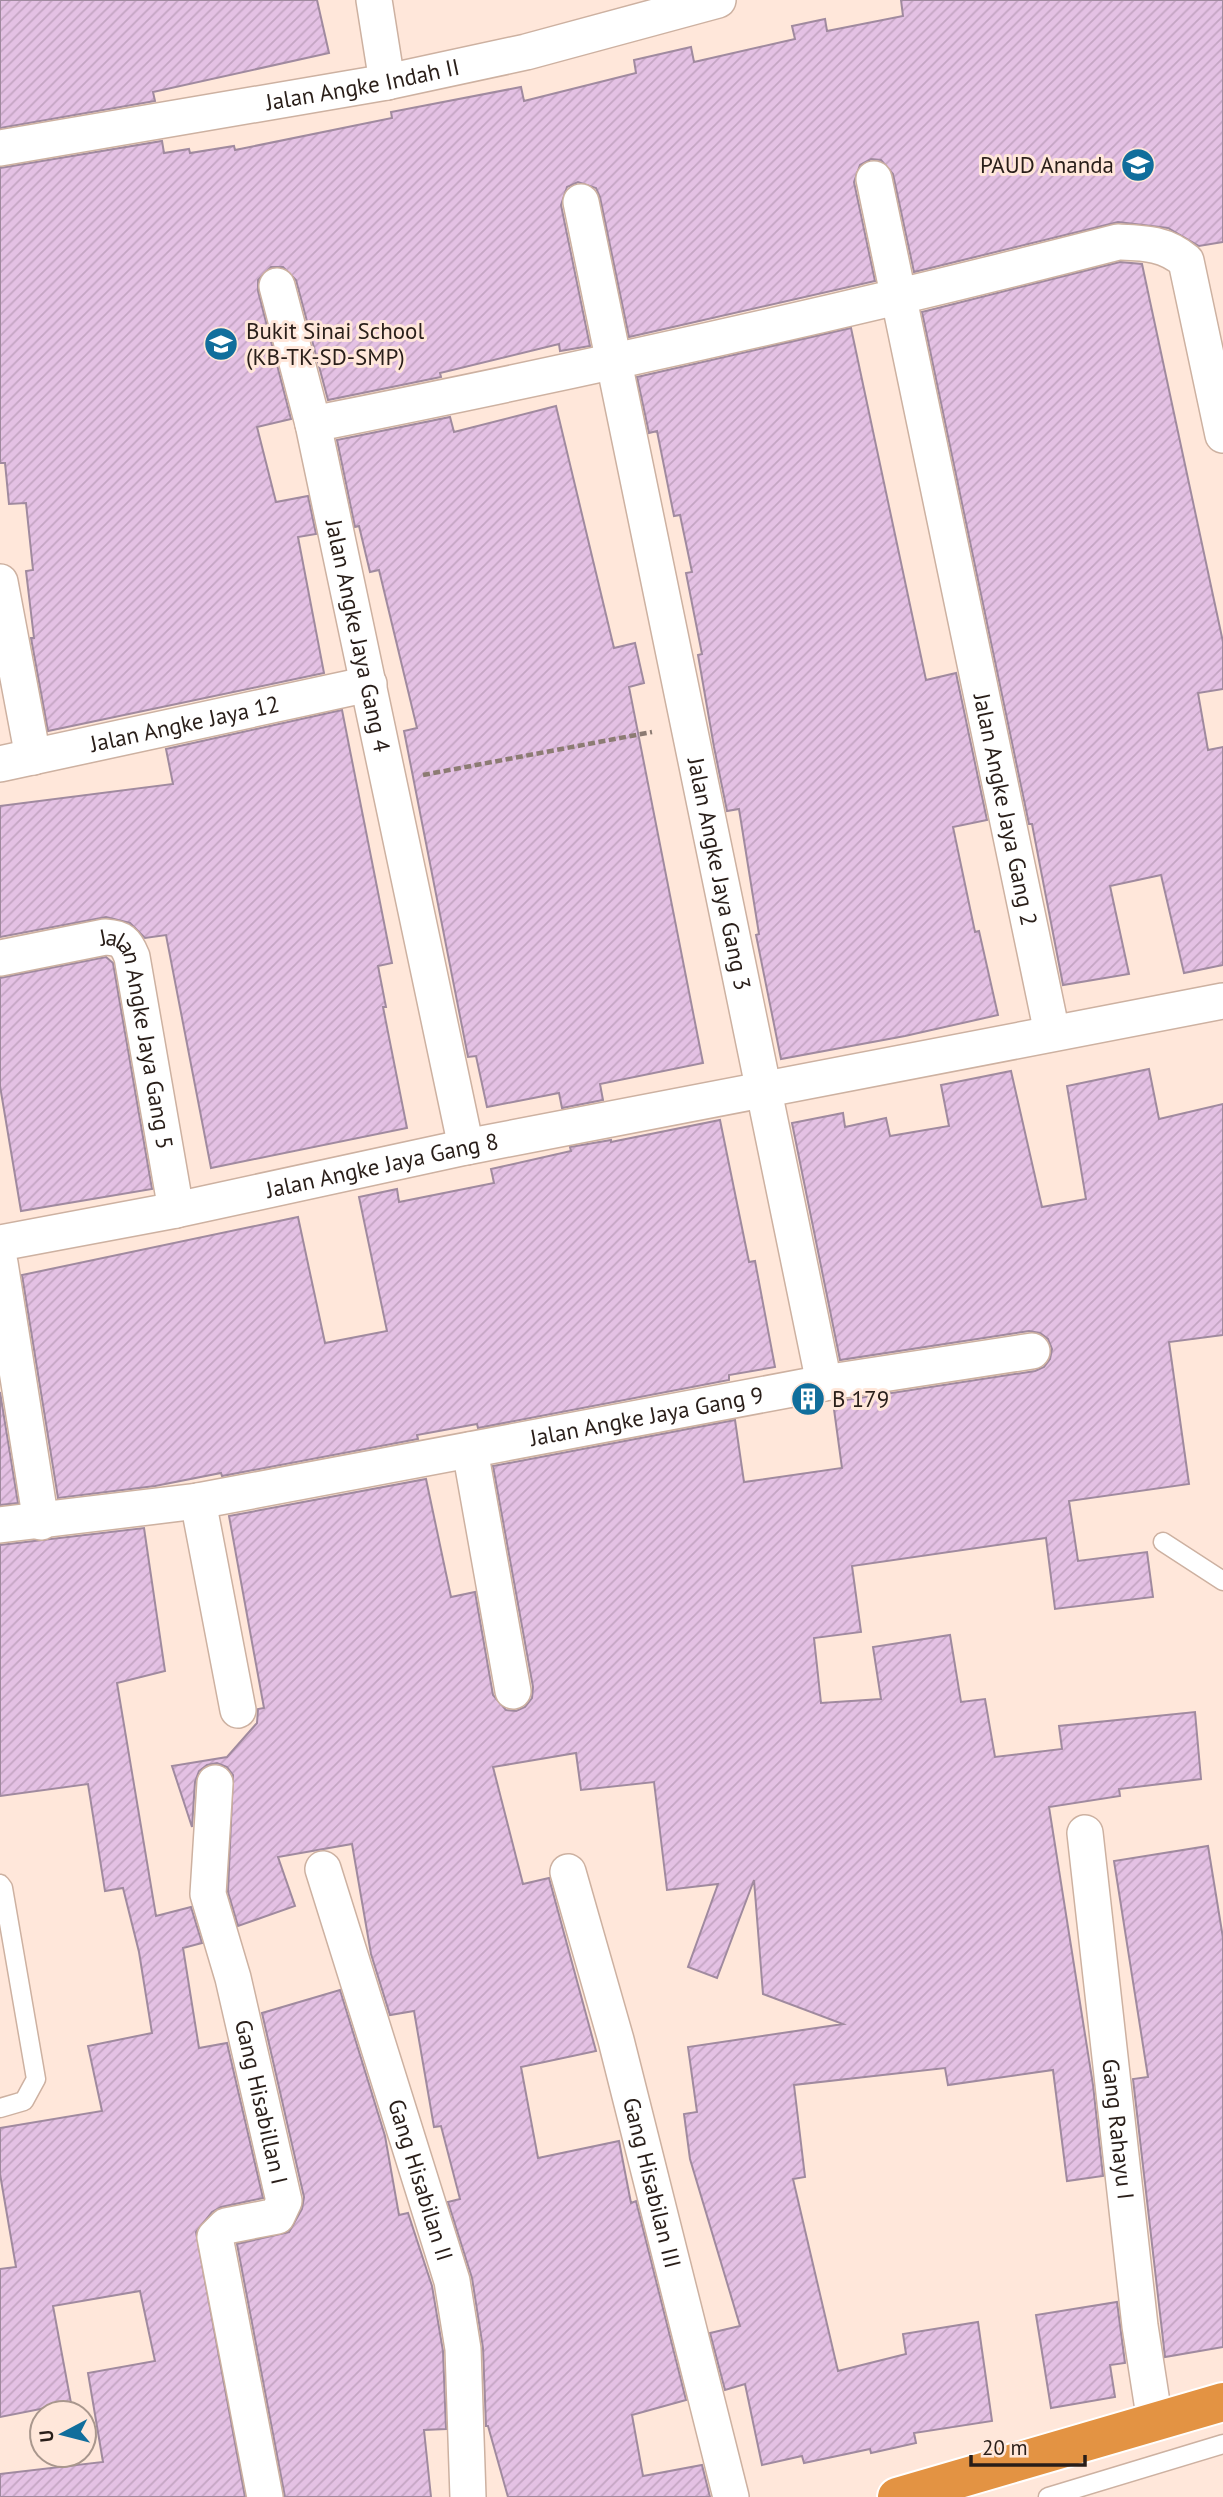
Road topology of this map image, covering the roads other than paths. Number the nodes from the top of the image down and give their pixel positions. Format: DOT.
graph roads {
  1 [pos="374,0"];
  2 [pos="718,0"];
  3 [pos="387,82"];
  4 [pos="0,148"];
  5 [pos="874,179"];
  6 [pos="582,202"];
  7 [pos="277,286"];
  8 [pos="899,299"];
  9 [pos="615,364"];
  10 [pos="313,424"];
  11 [pos="1223,435"];
  12 [pos="0,582"];
  13 [pos="369,684"];
  14 [pos="17,761"];
  15 [pos="0,958"];
  16 [pos="1223,1001"];
  17 [pos="1052,1033"];
  18 [pos="765,1091"];
  19 [pos="466,1147"];
  20 [pos="176,1210"];
  21 [pos="0,1243"];
  22 [pos="0,1263"];
  23 [pos="1032,1352"];
  24 [pos="824,1383"];
  25 [pos="470,1450"];
  26 [pos="198,1501"];
  27 [pos="41,1522"];
  28 [pos="0,1525"];
  29 [pos="1163,1542"];
  30 [pos="1223,1581"];
  31 [pos="513,1691"];
  32 [pos="238,1710"];
  33 [pos="215,1783"];
  34 [pos="1085,1833"];
  35 [pos="323,1869"];
  36 [pos="568,1872"];
  37 [pos="0,1884"];
  38 [pos="0,2108"];
  39 [pos="1223,2402"];
  40 [pos="1155,2422"];
  41 [pos="1223,2444"];
  42 [pos="265,2497"];
  43 [pos="468,2497"];
  44 [pos="731,2497"];
  45 [pos="897,2497"];
  46 [pos="1048,2497"];
  1 -- 3 [label="street"];
  2 -- 3 [label="street, Jalan Angke Indah II"];
  3 -- 4 [label="street, Jalan Angke Indah II"];
  5 -- 8 [label="street, Jalan Angke Jaya Gang 2"];
  6 -- 9 [label="street, Jalan Angke Jaya Gang 3"];
  7 -- 10 [label="street, Jalan Angke Jaya Gang 4"];
  8 -- 9 [label="street"];
  8 -- 11 [label="street"];
  8 -- 17 [label="street, Jalan Angke Jaya Gang 2"];
  9 -- 10 [label="street"];
  9 -- 18 [label="street, Jalan Angke Jaya Gang 3"];
  10 -- 13 [label="street, Jalan Angke Jaya Gang 4"];
  12 -- 14 [label="street"];
  13 -- 14 [label="street, Jalan Angke Jaya 12"];
  13 -- 19 [label="street, Jalan Angke Jaya Gang 4"];
  15 -- 20 [label="street, Jalan Angke Jaya Gang 5"];
  16 -- 17 [label="street"];
  17 -- 18 [label="street"];
  18 -- 19 [label="street, Jalan Angke Jaya Gang 8"];
  18 -- 24 [label="street, Jalan Angke Jaya Gang 3"];
  19 -- 20 [label="street, Jalan Angke Jaya Gang 8"];
  20 -- 21 [label="street, Jalan Angke Jaya Gang 8"];
  22 -- 27 [label="street"];
  23 -- 24 [label="street, Jalan Angke Jaya Gang 9"];
  24 -- 25 [label="street, Jalan Angke Jaya Gang 9"];
  25 -- 26 [label="street, Jalan Angke Jaya Gang 9"];
  25 -- 31 [label="street"];
  26 -- 27 [label="street, Jalan Angke Jaya Gang 9"];
  26 -- 32 [label="street"];
  27 -- 28 [label="street, Jalan Angke Jaya Gang 9"];
  29 -- 30 [label="lane"];
  33 -- 42 [label="street, Gang Hisabillan I"];
  34 -- 40 [label="street, Gang Rahayu I"];
  35 -- 43 [label="street, Gang Hisabilan II"];
  36 -- 44 [label="street, Gang Hisabilan III"];
  37 -- 38 [label="lane"];
  39 -- 40 [label="highway"];
  40 -- 45 [label="highway"];
  41 -- 46 [label="lane"];
}
